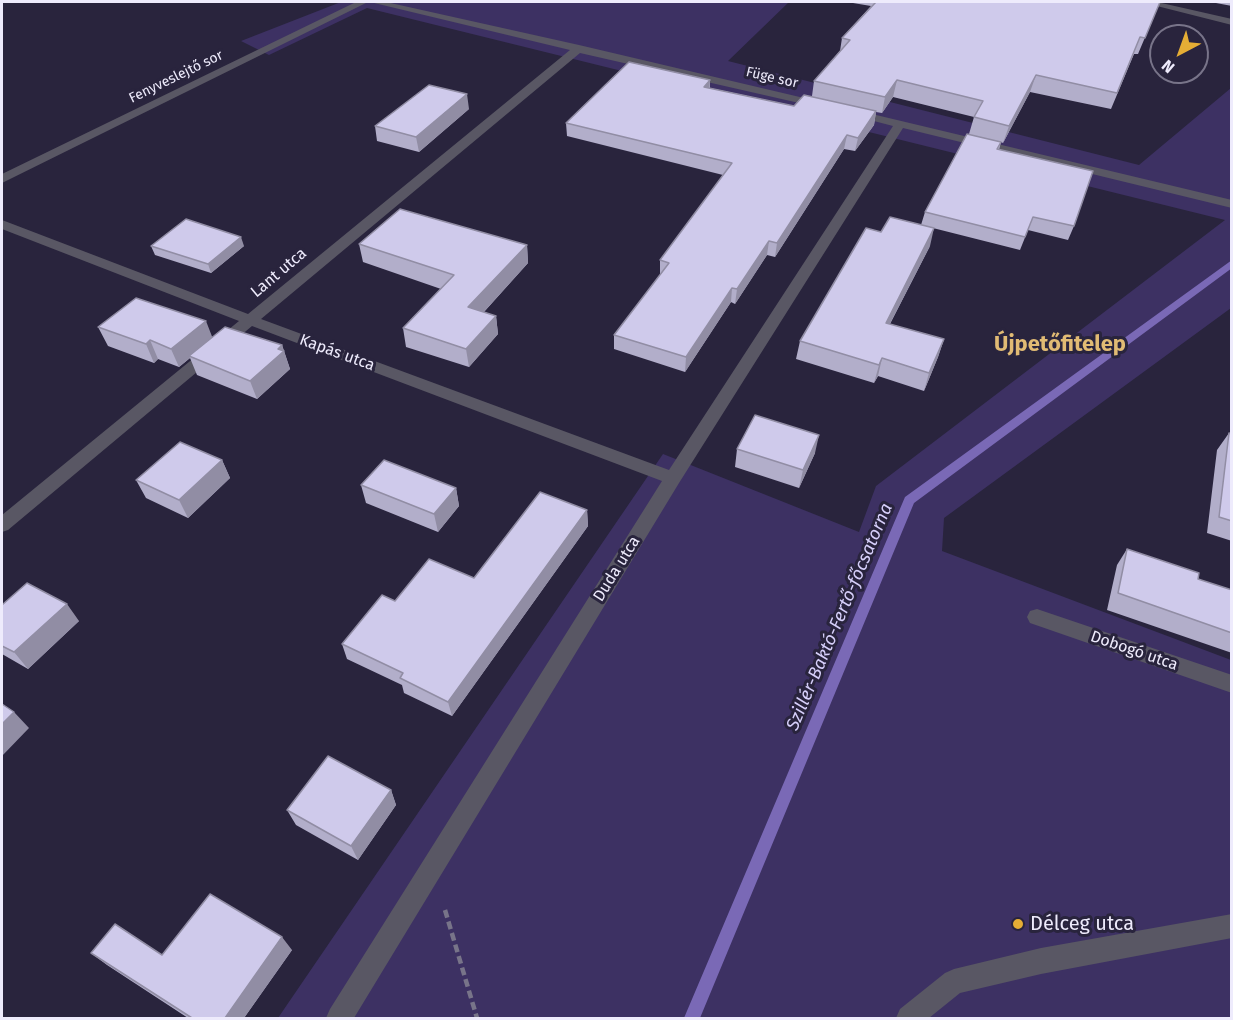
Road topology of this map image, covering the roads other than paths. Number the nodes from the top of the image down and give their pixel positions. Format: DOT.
graph roads {
  1 [pos="363,2"];
  2 [pos="375,2"];
  3 [pos="1146,2"];
  4 [pos="1232,22"];
  5 [pos="579,48"];
  6 [pos="900,124"];
  7 [pos="2,179"];
  8 [pos="1232,204"];
  9 [pos="2,224"];
  10 [pos="250,320"];
  11 [pos="673,478"];
  12 [pos="2,525"];
  13 [pos="1037,617"];
  14 [pos="1232,684"];
  15 [pos="1232,926"];
  16 [pos="339,1018"];
  17 [pos="909,1018"];
  1 -- 7 [label="street, Fenyveslejtő sor"];
  2 -- 5 [label="street, Füge sor"];
  3 -- 4 [label="street"];
  5 -- 6 [label="street, Füge sor"];
  5 -- 10 [label="street, Lant utca"];
  6 -- 8 [label="street, Füge sor"];
  6 -- 11 [label="street, Duda utca"];
  9 -- 10 [label="street, Kapás utca"];
  10 -- 11 [label="street, Kapás utca"];
  10 -- 12 [label="street, Lant utca"];
  11 -- 16 [label="street, Duda utca"];
  13 -- 14 [label="street, Dobogó utca"];
  15 -- 17 [label="street"];
}
